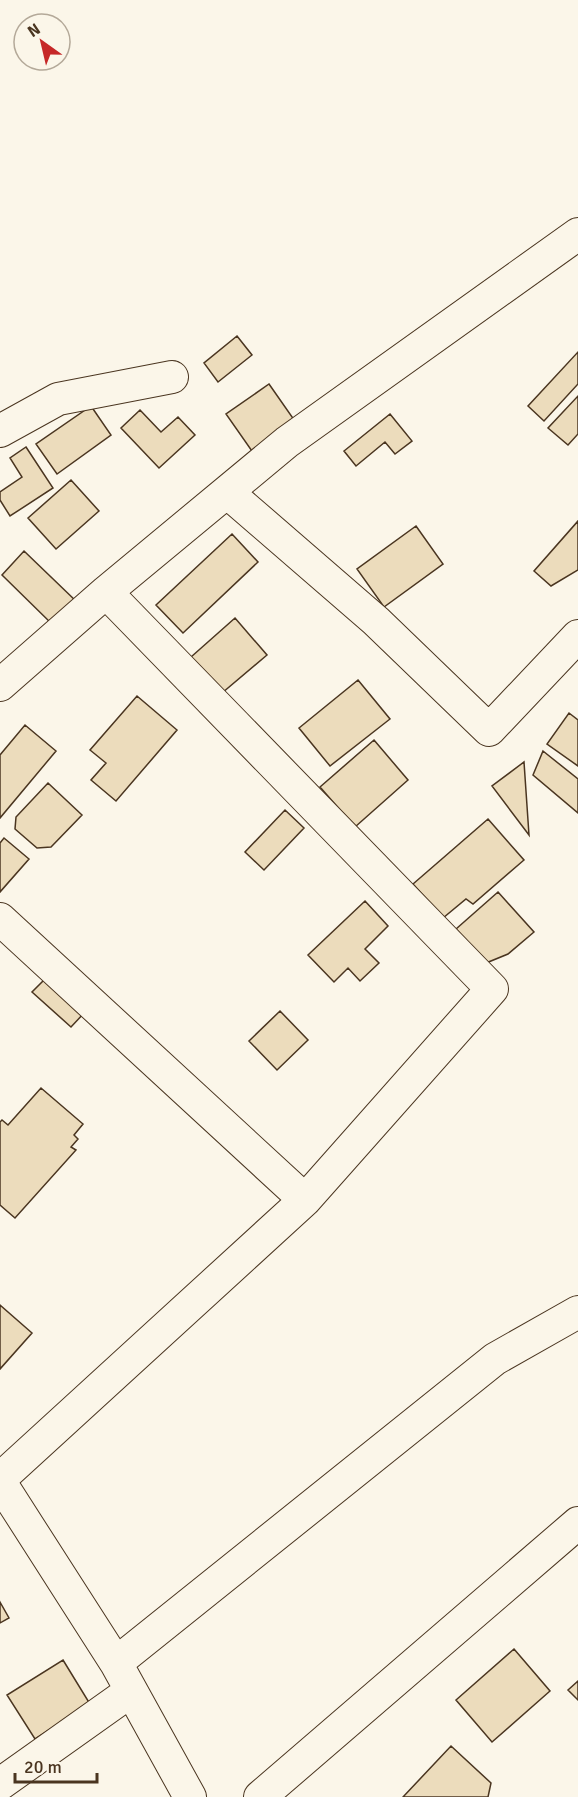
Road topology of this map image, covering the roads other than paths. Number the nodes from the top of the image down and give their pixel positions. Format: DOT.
graph roads {
  1 [pos="578,234"];
  2 [pos="172,377"];
  3 [pos="0,431"];
  4 [pos="227,492"];
  5 [pos="105,592"];
  6 [pos="578,636"];
  7 [pos="0,685"];
  8 [pos="0,919"];
  9 [pos="304,1200"];
  10 [pos="578,1312"];
  11 [pos="2,1490"];
  12 [pos="578,1523"];
  13 [pos="116,1664"];
  14 [pos="131,1691"];
  15 [pos="0,1784"];
  16 [pos="190,1797"];
  17 [pos="260,1797"];
  1 -- 4 [label="street"];
  2 -- 3 [label="street"];
  4 -- 5 [label="street"];
  4 -- 6 [label="street"];
  5 -- 7 [label="street"];
  5 -- 9 [label="street"];
  8 -- 9 [label="street"];
  9 -- 11 [label="street"];
  10 -- 13 [label="street"];
  11 -- 13 [label="street"];
  12 -- 17 [label="street"];
  13 -- 14 [label="street"];
  14 -- 15 [label="street"];
  14 -- 16 [label="street"];
}
